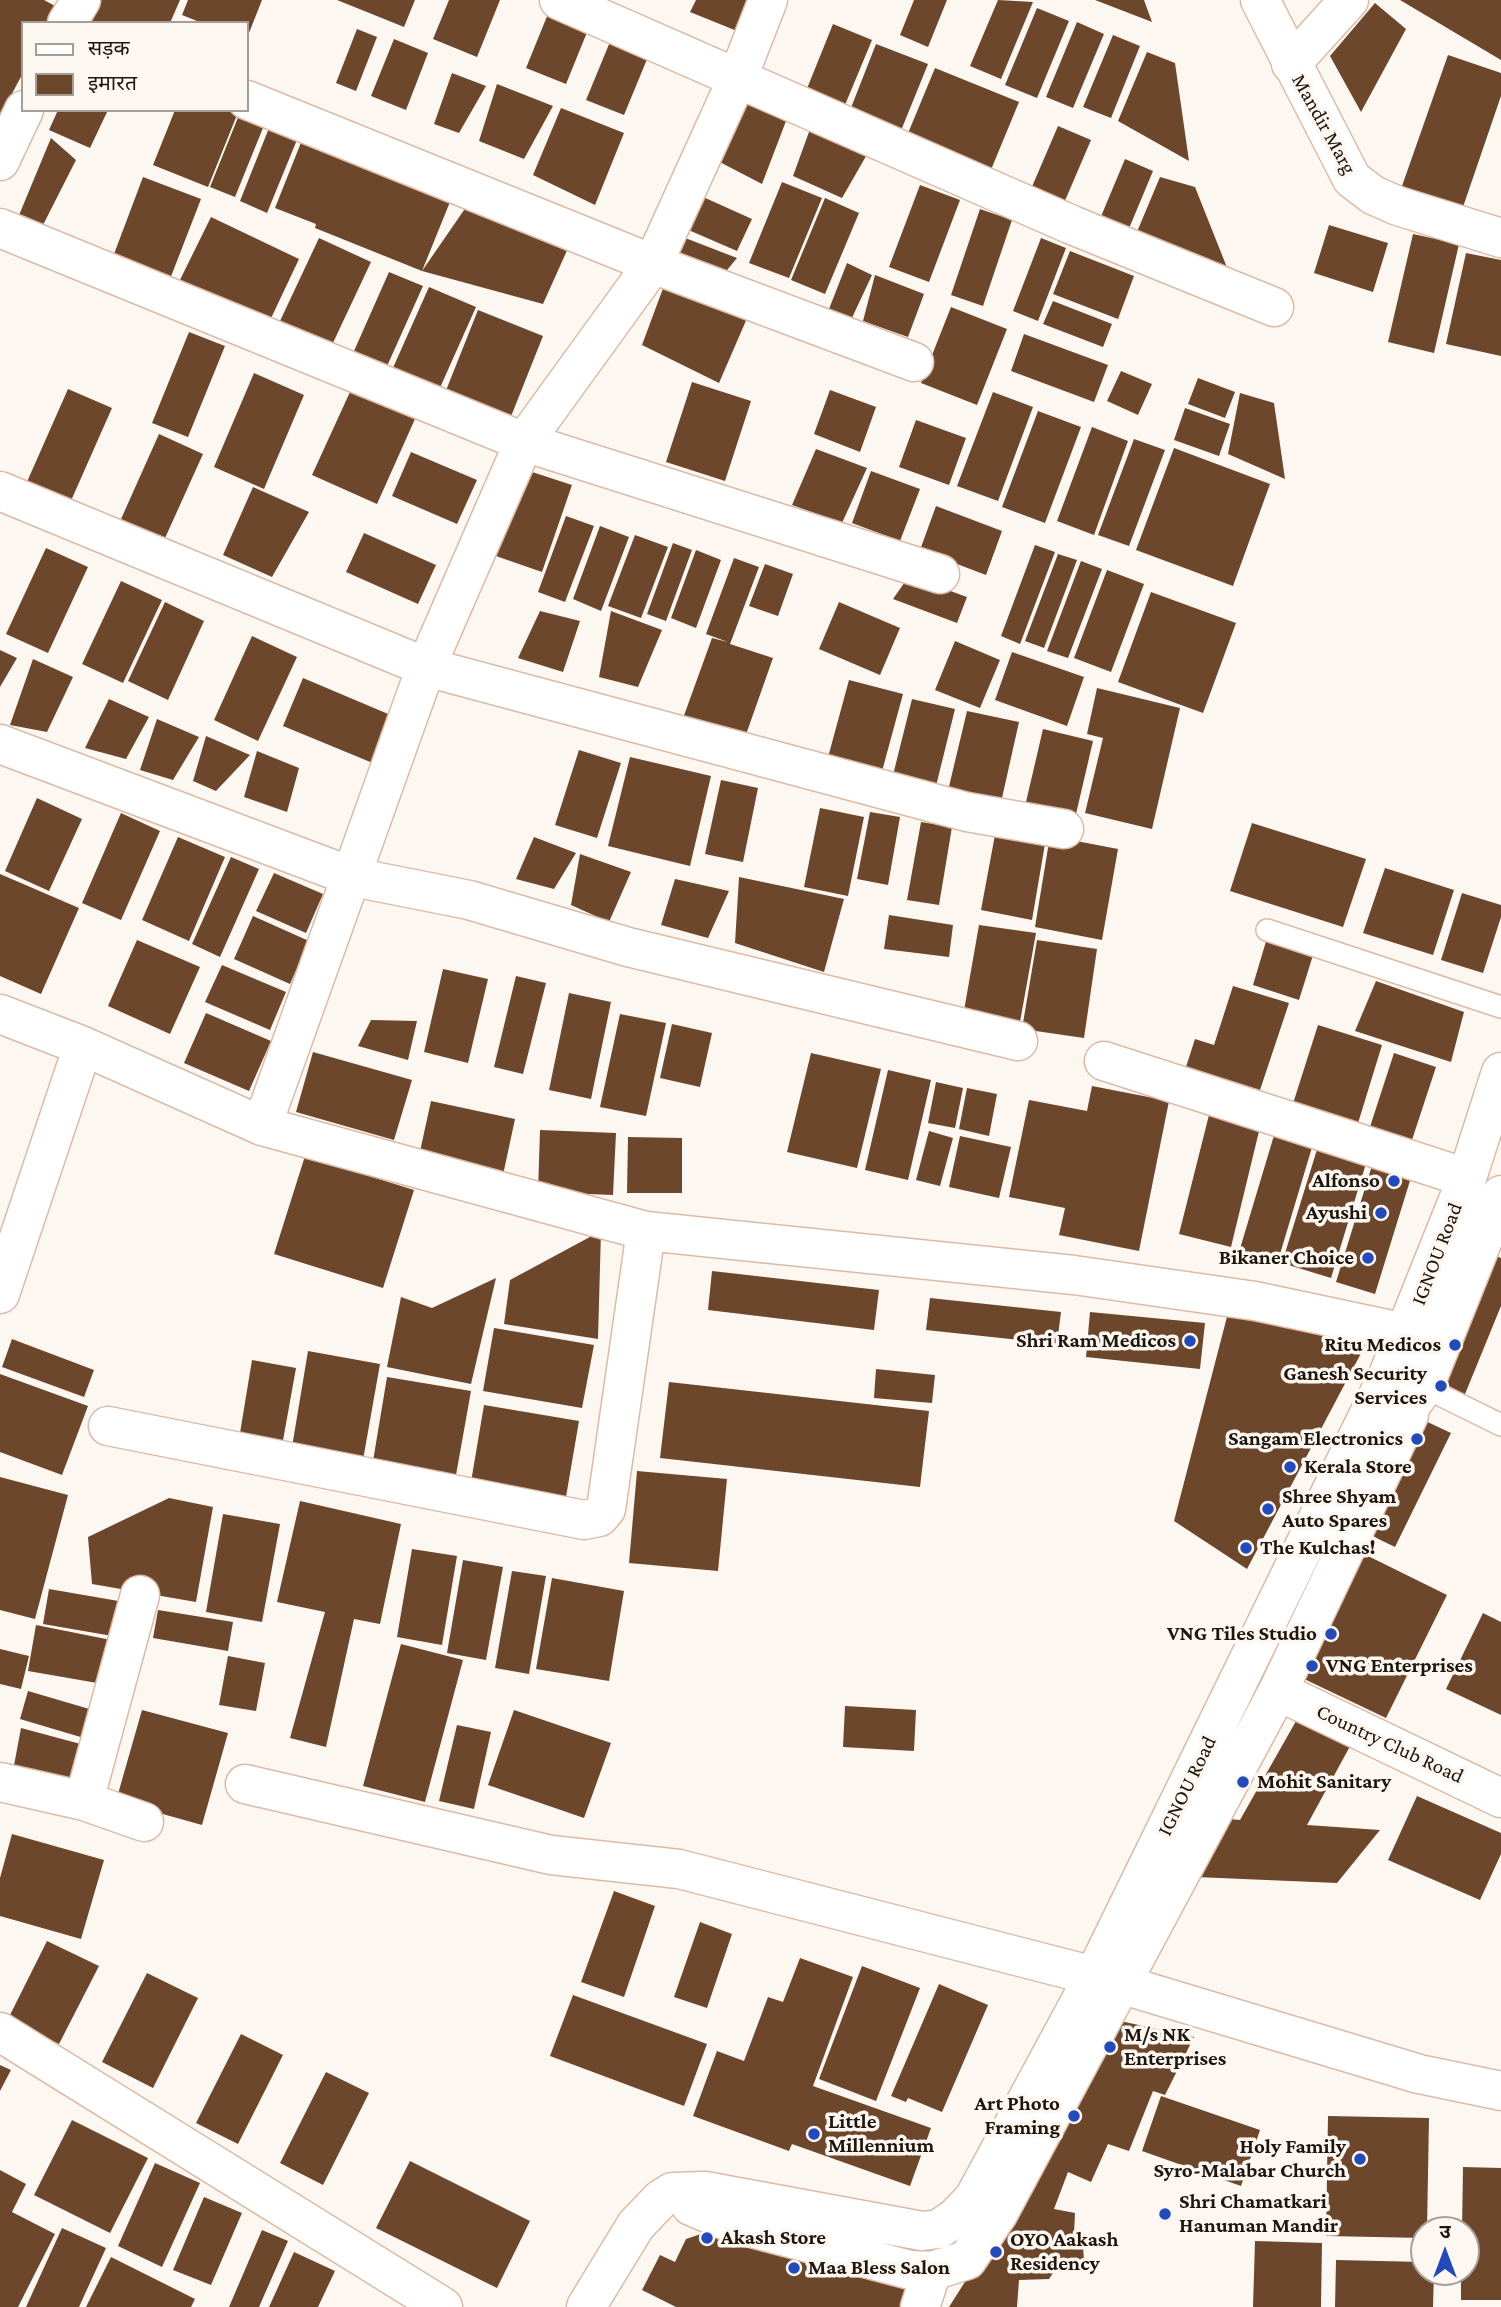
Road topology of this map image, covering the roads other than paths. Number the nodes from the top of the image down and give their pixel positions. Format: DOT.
graph roads {
  1 [pos="81,0"];
  2 [pos="559,0"];
  3 [pos="768,0"];
  4 [pos="1260,0"];
  5 [pos="1349,0"];
  6 [pos="68,21"];
  7 [pos="1291,64"];
  8 [pos="738,77"];
  9 [pos="248,100"];
  10 [pos="23,112"];
  11 [pos="0,161"];
  12 [pos="0,228"];
  13 [pos="1501,238"];
  14 [pos="653,264"];
  15 [pos="1274,307"];
  16 [pos="914,362"];
  17 [pos="524,442"];
  18 [pos="0,491"];
  19 [pos="940,574"];
  20 [pos="426,667"];
  21 [pos="0,744"];
  22 [pos="1065,829"];
  23 [pos="353,877"];
  24 [pos="1268,930"];
  25 [pos="1501,1007"];
  26 [pos="0,1014"];
  27 [pos="1018,1041"];
  28 [pos="83,1046"];
  29 [pos="1104,1061"];
  30 [pos="1501,1072"];
  31 [pos="262,1126"];
  32 [pos="1467,1178"];
  33 [pos="1501,1195"];
  34 [pos="646,1231"];
  35 [pos="0,1294"];
  36 [pos="1406,1333"];
  37 [pos="1424,1387"];
  38 [pos="1501,1425"];
  39 [pos="108,1426"];
  40 [pos="140,1595"];
  41 [pos="1278,1691"];
  42 [pos="0,1782"];
  43 [pos="245,1784"];
  44 [pos="1501,1798"];
  45 [pos="84,1801"];
  46 [pos="144,1822"];
  47 [pos="1108,1980"];
  48 [pos="0,2032"];
  49 [pos="1501,2091"];
  50 [pos="672,2192"];
  51 [pos="932,2271"];
  52 [pos="443,2307"];
  53 [pos="586,2307"];
  54 [pos="920,2307"];
  1 -- 6 [label="street"];
  2 -- 8 [label="street"];
  3 -- 8 [label="street"];
  4 -- 7 [label="street, Mandir Marg"];
  5 -- 7 [label="street"];
  7 -- 13 [label="street, Mandir Marg"];
  8 -- 14 [label="street"];
  8 -- 15 [label="street"];
  9 -- 14 [label="street"];
  10 -- 11 [label="street"];
  12 -- 17 [label="street"];
  14 -- 16 [label="street"];
  14 -- 17 [label="street"];
  17 -- 19 [label="street"];
  17 -- 20 [label="street"];
  18 -- 20 [label="street"];
  20 -- 22 [label="street"];
  20 -- 23 [label="street"];
  21 -- 23 [label="street"];
  23 -- 27 [label="street"];
  23 -- 31 [label="street"];
  24 -- 25 [label="lane"];
  26 -- 28 [label="street"];
  28 -- 31 [label="street"];
  28 -- 35 [label="street"];
  29 -- 32 [label="street"];
  30 -- 32 [label="street, IGNOU Road"];
  31 -- 34 [label="street"];
  32 -- 36 [label="street, IGNOU Road"];
  33 -- 37 [label="street, IGNOU Road"];
  34 -- 36 [label="street"];
  34 -- 39 [label="street"];
  36 -- 47 [label="street, IGNOU Road"];
  37 -- 38 [label="lane"];
  37 -- 41 [label="street, IGNOU Road"];
  40 -- 45 [label="street"];
  41 -- 44 [label="street, Country Club Road"];
  41 -- 47 [label="street, IGNOU Road"];
  42 -- 45 [label="street"];
  43 -- 47 [label="street"];
  45 -- 46 [label="street"];
  47 -- 49 [label="street"];
  47 -- 50 [label="street, IGNOU Road"];
  47 -- 51 [label="street, IGNOU Road"];
  48 -- 52 [label="street"];
  50 -- 51 [label="street, IGNOU Road"];
  50 -- 53 [label="street"];
  51 -- 54 [label="street"];
}
